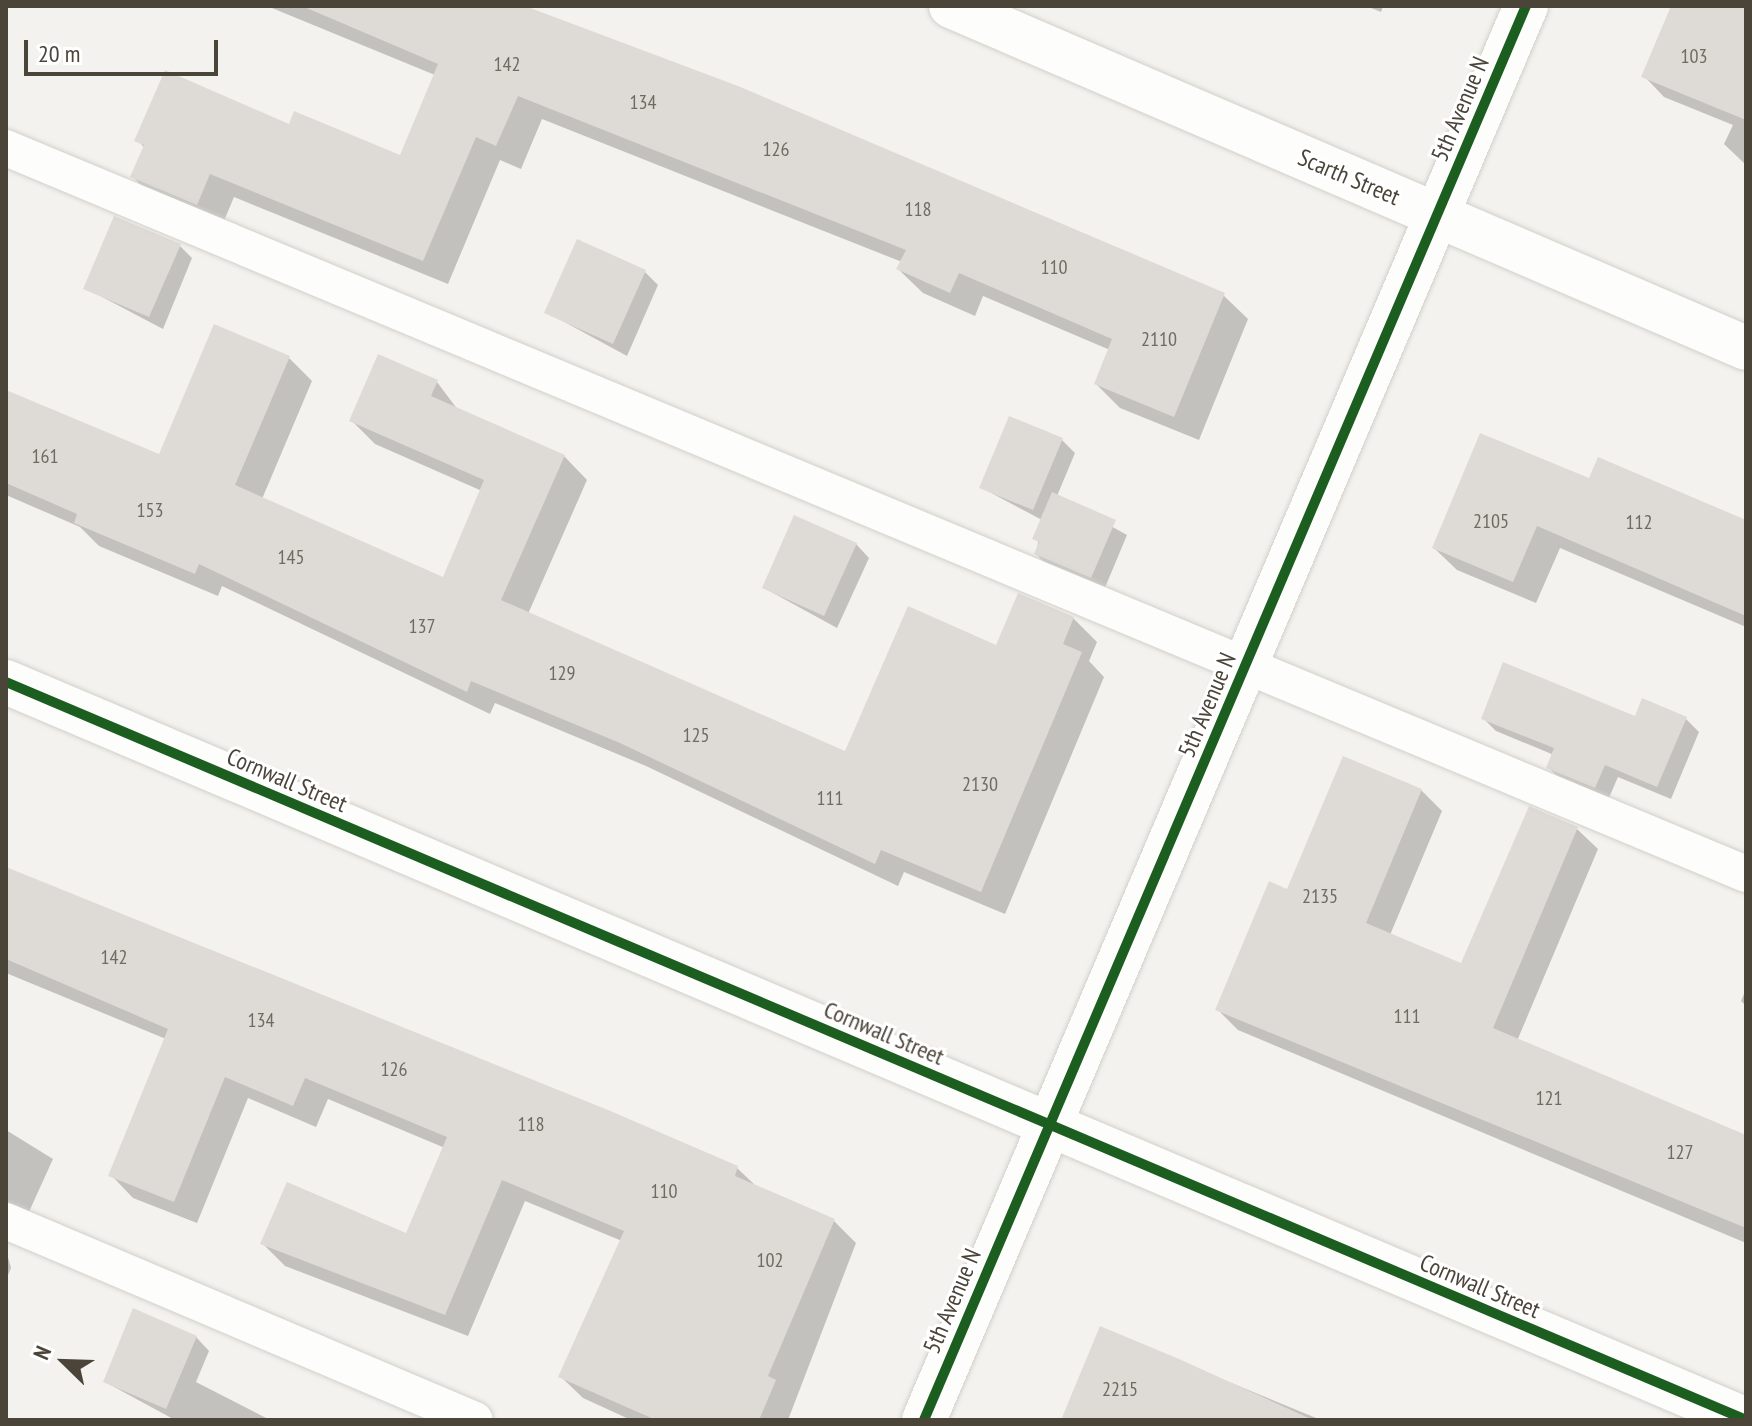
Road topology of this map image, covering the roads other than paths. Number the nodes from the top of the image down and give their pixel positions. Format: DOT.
graph roads {
  1 [pos="951,6"];
  2 [pos="1526,6"];
  3 [pos="6,148"];
  4 [pos="1436,215"];
  5 [pos="1746,348"];
  6 [pos="1246,664"];
  7 [pos="6,682"];
  8 [pos="1746,874"];
  9 [pos="1049,1124"];
  10 [pos="6,1221"];
  11 [pos="475,1420"];
  12 [pos="924,1420"];
  13 [pos="1746,1420"];
  1 -- 4 [label="street, Scarth Street"];
  2 -- 4 [label="street, 5th Avenue N"];
  3 -- 6 [label="lane"];
  4 -- 5 [label="street, Scarth Street"];
  4 -- 6 [label="street, 5th Avenue N"];
  6 -- 8 [label="lane"];
  6 -- 9 [label="street, 5th Avenue N"];
  7 -- 9 [label="street, Cornwall Street"];
  9 -- 12 [label="street, 5th Avenue N"];
  9 -- 13 [label="street, Cornwall Street"];
  10 -- 11 [label="lane"];
}
